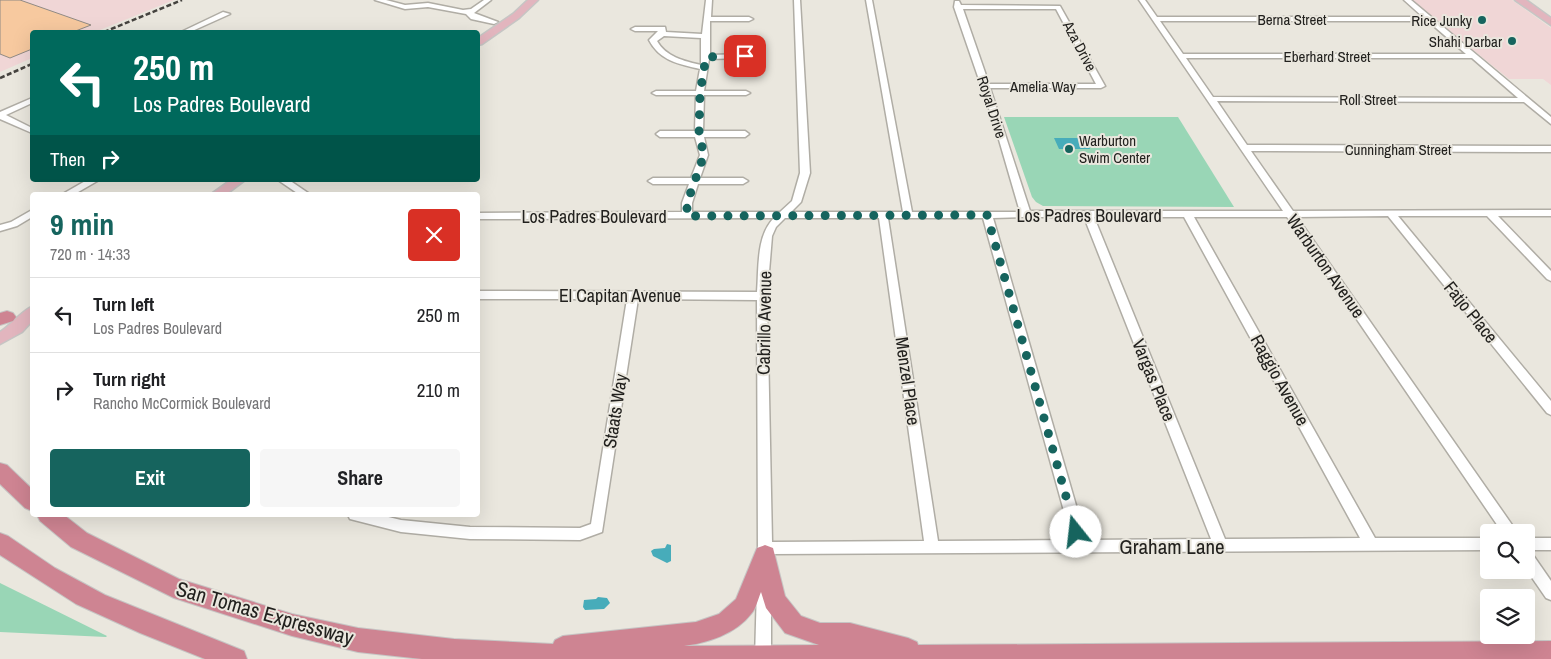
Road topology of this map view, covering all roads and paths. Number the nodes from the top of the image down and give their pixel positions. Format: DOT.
graph roads {
  1 [pos="378,0"];
  2 [pos="488,0"];
  3 [pos="533,0"];
  4 [pos="708,0"];
  5 [pos="797,0"];
  6 [pos="869,0"];
  7 [pos="1142,0"];
  8 [pos="1407,0"];
  9 [pos="1520,0"];
  10 [pos="1536,0"];
  11 [pos="430,2"];
  12 [pos="957,4"];
  13 [pos="1551,11"];
  14 [pos="468,12"];
  15 [pos="226,14"];
  16 [pos="707,19"];
  17 [pos="749,19"];
  18 [pos="1155,19"];
  19 [pos="1430,19"];
  20 [pos="494,22"];
  21 [pos="1551,22"];
  22 [pos="635,29"];
  23 [pos="192,30"];
  24 [pos="662,34"];
  25 [pos="705,36"];
  26 [pos="480,41"];
  27 [pos="745,56"];
  28 [pos="1180,56"];
  29 [pos="1473,56"];
  30 [pos="706,57"];
  31 [pos="704,68"];
  32 [pos="986,86"];
  33 [pos="1101,86"];
  34 [pos="656,93"];
  35 [pos="700,93"];
  36 [pos="746,93"];
  37 [pos="1210,99"];
  38 [pos="1526,100"];
  39 [pos="30,101"];
  40 [pos="0,116"];
  41 [pos="1551,121"];
  42 [pos="30,130"];
  43 [pos="660,134"];
  44 [pos="699,134"];
  45 [pos="745,134"];
  46 [pos="1244,148"];
  47 [pos="1551,149"];
  48 [pos="654,181"];
  49 [pos="695,181"];
  50 [pos="743,181"];
  51 [pos="90,182"];
  52 [pos="236,182"];
  53 [pos="286,182"];
  54 [pos="72,192"];
  55 [pos="221,192"];
  56 [pos="301,192"];
  57 [pos="1489,213"];
  58 [pos="1551,213"];
  59 [pos="1088,214"];
  60 [pos="1290,214"];
  61 [pos="1391,214"];
  62 [pos="30,215"];
  63 [pos="882,215"];
  64 [pos="908,215"];
  65 [pos="987,215"];
  66 [pos="1026,215"];
  67 [pos="1188,215"];
  68 [pos="480,216"];
  69 [pos="687,216"];
  70 [pos="782,216"];
  71 [pos="0,228"];
  72 [pos="1551,277"];
  73 [pos="480,295"];
  74 [pos="633,295"];
  75 [pos="762,296"];
  76 [pos="30,308"];
  77 [pos="30,314"];
  78 [pos="2,319"];
  79 [pos="0,339"];
  80 [pos="1551,410"];
  81 [pos="0,471"];
  82 [pos="30,500"];
  83 [pos="50,517"];
  84 [pos="363,517"];
  85 [pos="1504,524"];
  86 [pos="0,543"];
  87 [pos="1480,544"];
  88 [pos="1535,544"];
  89 [pos="1551,544"];
  90 [pos="1221,546"];
  91 [pos="1372,546"];
  92 [pos="1080,547"];
  93 [pos="932,548"];
  94 [pos="765,551"];
  95 [pos="1535,569"];
  96 [pos="1551,593"];
  97 [pos="1551,653"];
  98 [pos="502,654"];
  99 [pos="927,656"];
  100 [pos="763,658"];
  101 [pos="235,659"];
  1 -- 11 [label="street"];
  2 -- 14 [label="street"];
  3 -- 26 [label="main road"];
  4 -- 16 [label="street"];
  5 -- 70 [label="street, Cabrillo Avenue"];
  6 -- 64 [label="street"];
  7 -- 18 [label="street, Warburton Avenue"];
  8 -- 19 [label="street"];
  9 -- 21 [label="main road"];
  10 -- 13 [label="main road"];
  11 -- 14 [label="street"];
  12 -- 32 [label="street, Royal Drive"];
  12 -- 33 [label="street, Aza Drive"];
  14 -- 20 [label="street"];
  15 -- 23 [label="street"];
  16 -- 17 [label="street"];
  16 -- 25 [label="street"];
  18 -- 19 [label="street, Berna Street"];
  18 -- 28 [label="street, Warburton Avenue"];
  19 -- 29 [label="street"];
  22 -- 24 [label="street"];
  24 -- 25 [label="street"];
  24 -- 31 [label="street"];
  25 -- 30 [label="street"];
  27 -- 30 [label="street"];
  28 -- 29 [label="street, Eberhard Street"];
  28 -- 37 [label="street, Warburton Avenue"];
  29 -- 38 [label="street"];
  30 -- 31 [label="street"];
  31 -- 35 [label="street"];
  32 -- 33 [label="street, Amelia Way"];
  32 -- 66 [label="street, Royal Drive"];
  34 -- 35 [label="street"];
  35 -- 36 [label="street"];
  35 -- 44 [label="street"];
  37 -- 38 [label="street, Roll Street"];
  37 -- 46 [label="street, Warburton Avenue"];
  38 -- 41 [label="street"];
  39 -- 40 [label="street"];
  40 -- 42 [label="street"];
  43 -- 44 [label="street"];
  44 -- 45 [label="street"];
  44 -- 49 [label="street"];
  46 -- 47 [label="street, Cunningham Street"];
  46 -- 60 [label="street, Warburton Avenue"];
  48 -- 49 [label="street"];
  49 -- 50 [label="street"];
  49 -- 69 [label="street"];
  51 -- 54 [label="street"];
  52 -- 55 [label="main road"];
  53 -- 56 [label="street"];
  57 -- 58 [label="street, Los Padres Boulevard"];
  57 -- 61 [label="street, Los Padres Boulevard"];
  57 -- 72 [label="street"];
  59 -- 66 [label="street, Los Padres Boulevard"];
  59 -- 67 [label="street, Los Padres Boulevard"];
  59 -- 90 [label="street, Vargas Place"];
  60 -- 61 [label="street, Los Padres Boulevard"];
  60 -- 67 [label="street, Los Padres Boulevard"];
  60 -- 85 [label="street, Warburton Avenue"];
  61 -- 80 [label="street, Fatjo Place"];
  62 -- 71 [label="street"];
  63 -- 64 [label="street, Los Padres Boulevard"];
  63 -- 70 [label="street, Los Padres Boulevard"];
  63 -- 93 [label="street, Menzel Place"];
  64 -- 65 [label="street, Los Padres Boulevard"];
  65 -- 66 [label="street, Los Padres Boulevard"];
  65 -- 92 [label="street"];
  67 -- 91 [label="street, Raggio Avenue"];
  68 -- 69 [label="street, Los Padres Boulevard"];
  69 -- 70 [label="street, Los Padres Boulevard"];
  70 -- 75 [label="street, Cabrillo Avenue"];
  73 -- 74 [label="street, El Capitan Avenue"];
  74 -- 75 [label="street, El Capitan Avenue"];
  74 -- 84 [label="street, Staats Way"];
  75 -- 94 [label="street, Cabrillo Avenue"];
  76 -- 78 [label="main road"];
  77 -- 79 [label="main road"];
  81 -- 82 [label="highway"];
  83 -- 98 [label="highway, San Tomas Expressway"];
  86 -- 101 [label="highway"];
  87 -- 91 [label="street, Graham Lane"];
  88 -- 89 [label="street"];
  90 -- 91 [label="street, Graham Lane"];
  90 -- 92 [label="street, Graham Lane"];
  92 -- 93 [label="street, Graham Lane"];
  93 -- 94 [label="street, Graham Lane"];
  94 -- 98 [label="highway"];
  94 -- 99 [label="highway"];
  94 -- 100 [label="street, Cabrillo Avenue"];
  95 -- 96 [label="street"];
  97 -- 99 [label="highway, San Tomas Expressway"];
  98 -- 100 [label="highway, San Tomas Expressway"];
  99 -- 100 [label="highway, San Tomas Expressway"];
}
